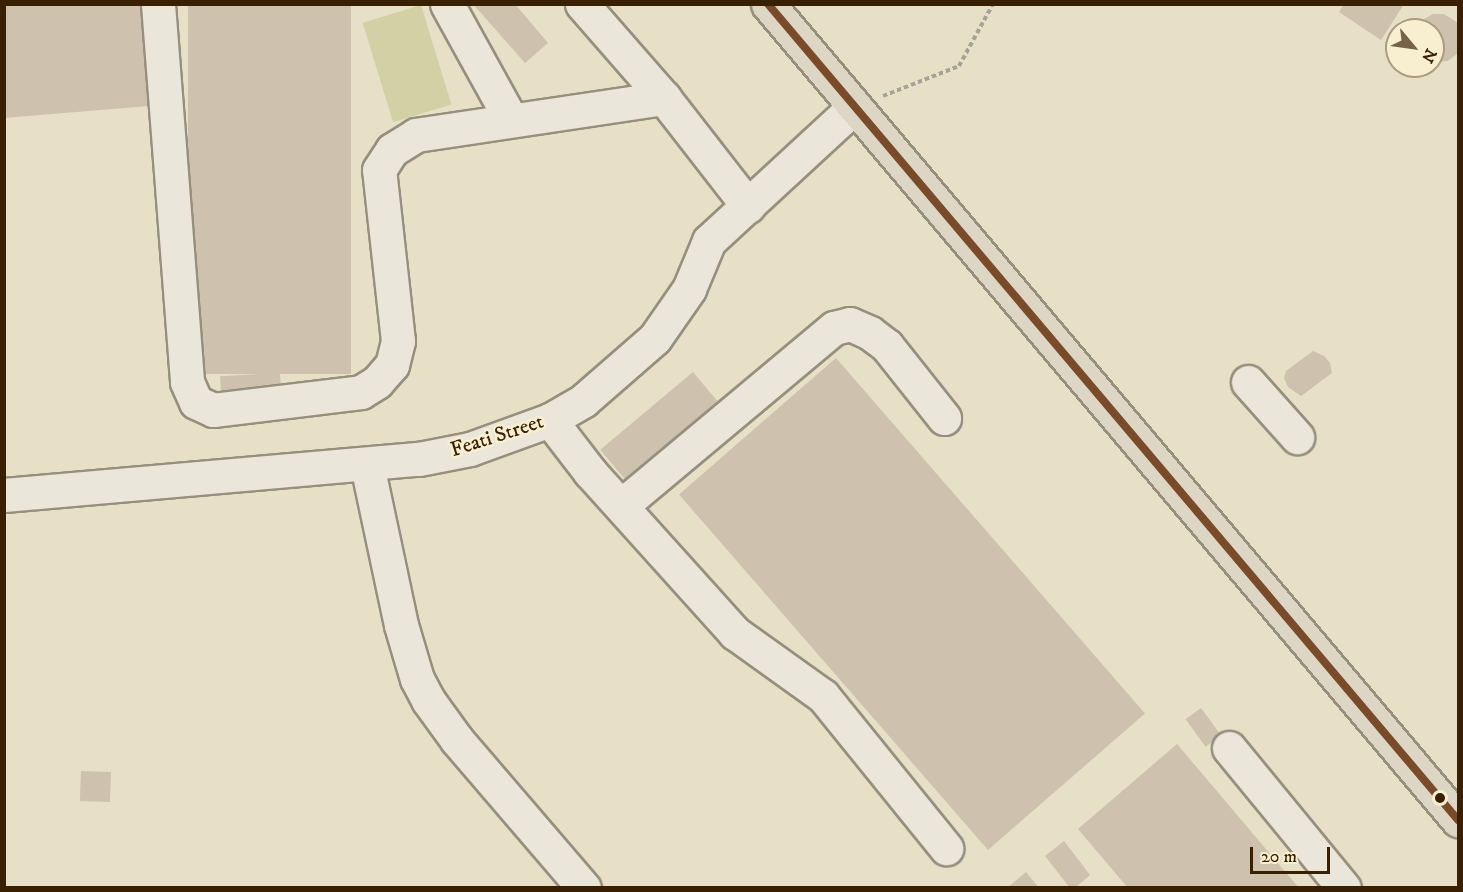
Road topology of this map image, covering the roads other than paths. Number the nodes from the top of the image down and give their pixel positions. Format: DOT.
graph roads {
  1 [pos="158,4"];
  2 [pos="447,4"];
  3 [pos="582,4"];
  4 [pos="768,4"];
  5 [pos="664,98"];
  6 [pos="853,108"];
  7 [pos="511,120"];
  8 [pos="748,206"];
  9 [pos="1248,382"];
  10 [pos="944,418"];
  11 [pos="550,420"];
  12 [pos="1297,437"];
  13 [pos="367,465"];
  14 [pos="4,495"];
  15 [pos="621,506"];
  16 [pos="1229,748"];
  17 [pos="1458,820"];
  18 [pos="946,848"];
  19 [pos="584,888"];
  20 [pos="1344,888"];
  1 -- 7 [label="street"];
  2 -- 7 [label="street"];
  3 -- 5 [label="street"];
  4 -- 6 [label="main road"];
  5 -- 7 [label="street"];
  5 -- 8 [label="street"];
  6 -- 8 [label="street, Feati Street"];
  6 -- 17 [label="main road"];
  8 -- 11 [label="street, Feati Street"];
  9 -- 12 [label="street"];
  10 -- 15 [label="street"];
  11 -- 13 [label="street, Feati Street"];
  11 -- 15 [label="street"];
  13 -- 14 [label="street, Feati Street"];
  13 -- 19 [label="street"];
  15 -- 18 [label="street"];
  16 -- 20 [label="street"];
}
